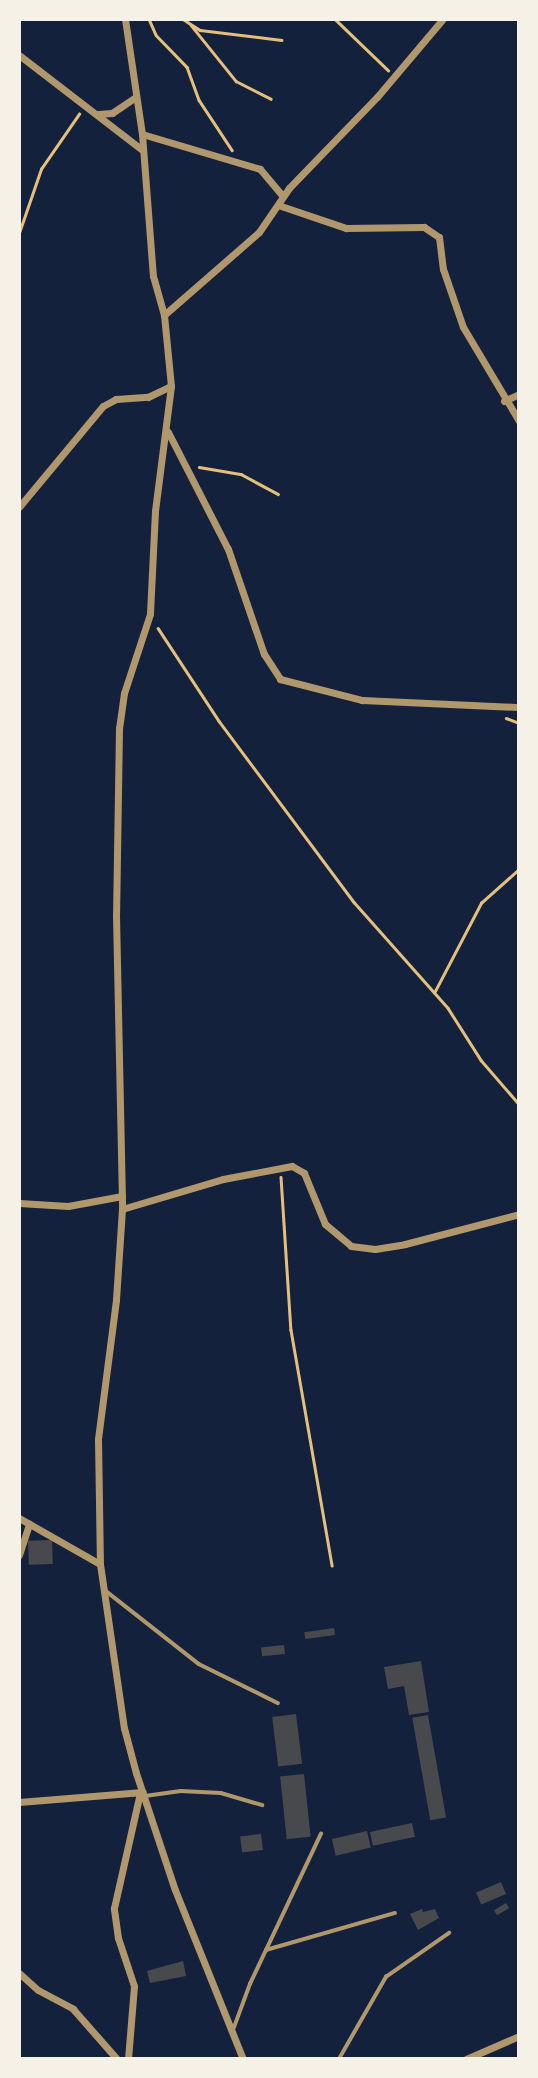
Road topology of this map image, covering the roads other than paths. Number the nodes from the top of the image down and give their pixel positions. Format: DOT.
graph roads {
  1 [pos="125,19"];
  2 [pos="443,19"];
  3 [pos="19,55"];
  4 [pos="134,98"];
  5 [pos="94,113"];
  6 [pos="142,134"];
  7 [pos="141,149"];
  8 [pos="283,196"];
  9 [pos="281,206"];
  10 [pos="164,315"];
  11 [pos="171,386"];
  12 [pos="519,394"];
  13 [pos="505,401"];
  14 [pos="519,421"];
  15 [pos="167,431"];
  16 [pos="19,507"];
  17 [pos="519,706"];
  18 [pos="122,1196"];
  19 [pos="19,1203"];
  20 [pos="122,1209"];
  21 [pos="519,1214"];
  22 [pos="19,1518"];
  23 [pos="29,1524"];
  24 [pos="19,1555"];
  25 [pos="100,1564"];
  26 [pos="102,1587"];
  27 [pos="278,1703"];
  28 [pos="142,1794"];
  29 [pos="19,1802"];
  30 [pos="262,1805"];
  31 [pos="321,1834"];
  32 [pos="395,1913"];
  33 [pos="449,1933"];
  34 [pos="266,1950"];
  35 [pos="19,1973"];
  36 [pos="233,2030"];
  37 [pos="519,2036"];
  38 [pos="117,2059"];
  39 [pos="128,2059"];
  40 [pos="243,2059"];
  41 [pos="340,2059"];
  42 [pos="466,2059"];
  1 -- 4 [label="street"];
  2 -- 8 [label="street"];
  3 -- 5 [label="street"];
  4 -- 5 [label="street"];
  4 -- 6 [label="street"];
  5 -- 7 [label="street"];
  6 -- 7 [label="street"];
  6 -- 8 [label="street"];
  7 -- 10 [label="street"];
  8 -- 9 [label="street"];
  9 -- 10 [label="street"];
  9 -- 13 [label="street"];
  10 -- 11 [label="street"];
  11 -- 15 [label="street"];
  11 -- 16 [label="street"];
  12 -- 13 [label="street"];
  13 -- 14 [label="street"];
  15 -- 17 [label="street"];
  15 -- 18 [label="street"];
  18 -- 19 [label="street"];
  18 -- 20 [label="street"];
  20 -- 21 [label="street"];
  20 -- 25 [label="street"];
  22 -- 23 [label="street"];
  23 -- 24 [label="street"];
  23 -- 25 [label="street"];
  25 -- 26 [label="street"];
  26 -- 27 [label="lane"];
  26 -- 28 [label="street"];
  28 -- 29 [label="street"];
  28 -- 30 [label="lane"];
  28 -- 36 [label="street"];
  28 -- 39 [label="street"];
  31 -- 34 [label="lane"];
  32 -- 34 [label="lane"];
  33 -- 41 [label="lane"];
  34 -- 36 [label="lane"];
  35 -- 38 [label="street"];
  36 -- 40 [label="street"];
  37 -- 42 [label="street"];
}
